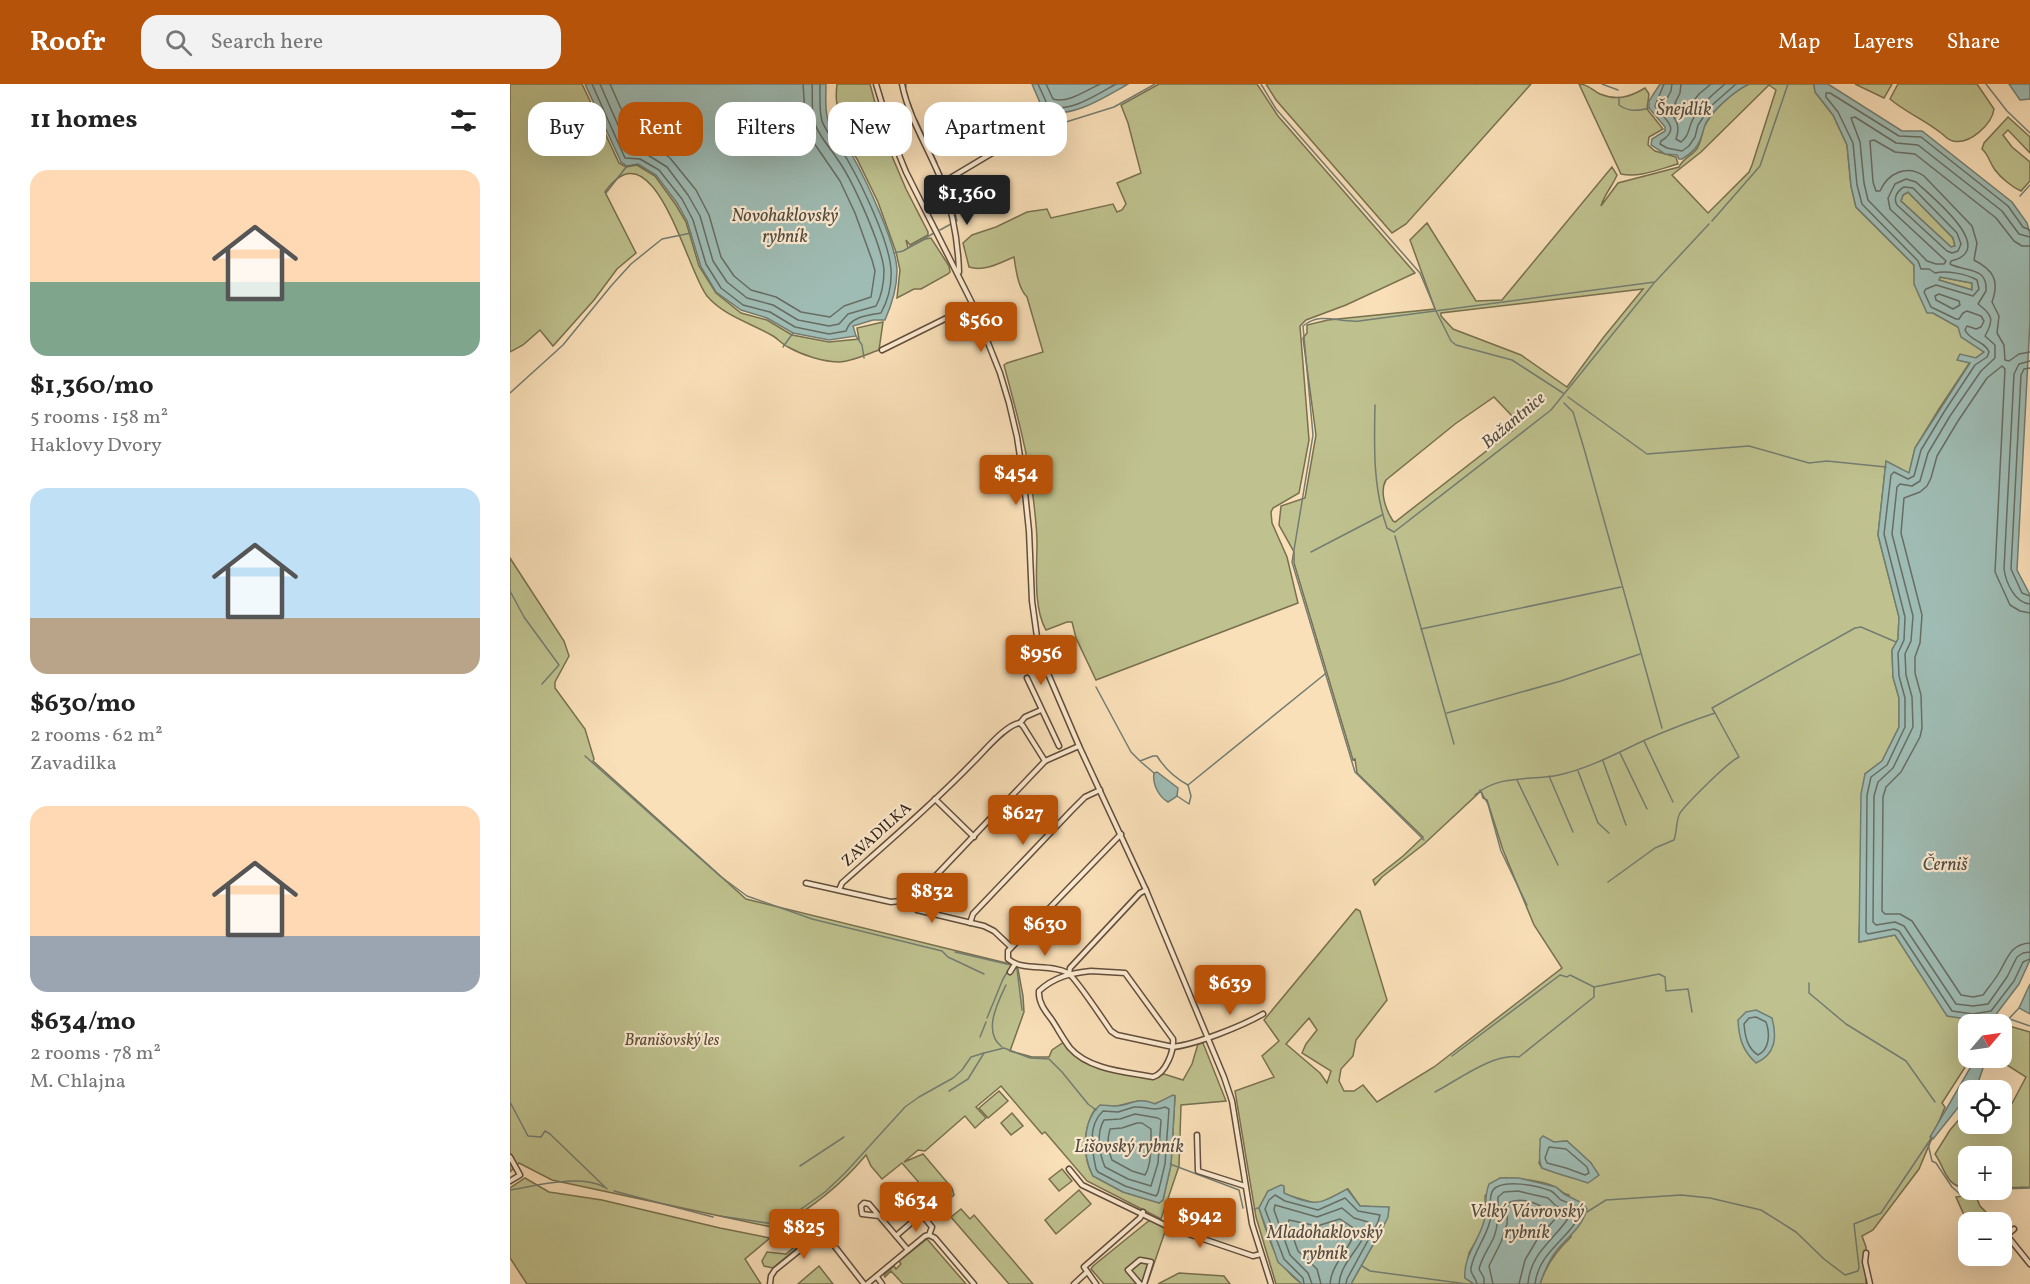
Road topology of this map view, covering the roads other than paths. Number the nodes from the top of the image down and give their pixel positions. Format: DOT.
graph roads {
  1 [pos="876,84"];
  2 [pos="902,84"];
  3 [pos="987,156"];
  4 [pos="942,183"];
  5 [pos="959,276"];
  6 [pos="973,305"];
  7 [pos="882,350"];
  8 [pos="1027,678"];
  9 [pos="1041,710"];
  10 [pos="1020,723"];
  11 [pos="1059,746"];
  12 [pos="1079,746"];
  13 [pos="1045,761"];
  14 [pos="1100,790"];
  15 [pos="935,799"];
  16 [pos="1121,834"];
  17 [pos="974,837"];
  18 [pos="806,883"];
  19 [pos="839,890"];
  20 [pos="1146,890"];
  21 [pos="909,900"];
  22 [pos="970,922"];
  23 [pos="1011,947"];
  24 [pos="1015,964"];
  25 [pos="1010,972"];
  26 [pos="1069,974"];
  27 [pos="1263,1014"];
  28 [pos="1208,1038"];
  29 [pos="1173,1047"];
  30 [pos="1197,1135"];
  31 [pos="510,1157"];
  32 [pos="1069,1169"];
  33 [pos="510,1181"];
  34 [pos="1245,1186"];
  35 [pos="934,1203"];
  36 [pos="1143,1212"];
  37 [pos="921,1215"];
  38 [pos="879,1216"];
  39 [pos="929,1235"];
  40 [pos="896,1236"];
  41 [pos="2012,1241"];
  42 [pos="908,1250"];
  43 [pos="1866,1253"];
  44 [pos="1262,1254"];
  45 [pos="2030,1264"];
  46 [pos="1087,1272"];
  47 [pos="877,1277"];
  48 [pos="770,1284"];
  49 [pos="866,1284"];
  50 [pos="882,1284"];
  51 [pos="974,1284"];
  52 [pos="1074,1284"];
  53 [pos="1096,1284"];
  54 [pos="1142,1284"];
  55 [pos="1271,1284"];
  56 [pos="1870,1284"];
  1 -- 5 [label="street"];
  2 -- 4 [label="street"];
  3 -- 4 [label="street"];
  4 -- 5 [label="street"];
  5 -- 6 [label="street"];
  6 -- 7 [label="street"];
  6 -- 12 [label="street"];
  8 -- 9 [label="street"];
  9 -- 10 [label="street, ZAVADILKA"];
  9 -- 11 [label="street"];
  10 -- 13 [label="street"];
  10 -- 15 [label="street, ZAVADILKA"];
  12 -- 13 [label="street"];
  12 -- 14 [label="street"];
  13 -- 17 [label="street"];
  14 -- 16 [label="street"];
  14 -- 22 [label="street"];
  15 -- 17 [label="street, ZAVADILKA"];
  15 -- 19 [label="street, ZAVADILKA"];
  16 -- 20 [label="street"];
  16 -- 23 [label="street"];
  17 -- 21 [label="street"];
  18 -- 19 [label="street, ZAVADILKA"];
  19 -- 21 [label="street, ZAVADILKA"];
  20 -- 26 [label="street"];
  20 -- 28 [label="street"];
  21 -- 22 [label="street, ZAVADILKA"];
  22 -- 23 [label="street, ZAVADILKA"];
  23 -- 24 [label="street"];
  24 -- 25 [label="street"];
  24 -- 26 [label="street"];
  26 -- 29 [label="street"];
  26 -- 29 [label="street"];
  26 -- 29 [label="street"];
  27 -- 28 [label="street"];
  28 -- 29 [label="street"];
  28 -- 34 [label="street"];
  30 -- 34 [label="street"];
  31 -- 33 [label="street"];
  32 -- 36 [label="street"];
  34 -- 44 [label="street"];
  35 -- 37 [label="street"];
  36 -- 44 [label="street"];
  36 -- 46 [label="street"];
  37 -- 39 [label="street"];
  37 -- 40 [label="street"];
  38 -- 38 [label="street"];
  38 -- 40 [label="street"];
  39 -- 42 [label="street"];
  39 -- 51 [label="street"];
  40 -- 42 [label="street"];
  41 -- 45 [label="street"];
  42 -- 47 [label="street"];
  43 -- 56 [label="street"];
  44 -- 55 [label="street"];
  46 -- 52 [label="street"];
  46 -- 53 [label="street"];
  47 -- 49 [label="street"];
  47 -- 50 [label="street"];
  48 -- 49 [label="street"];
  54 -- 54 [label="street"];
}
